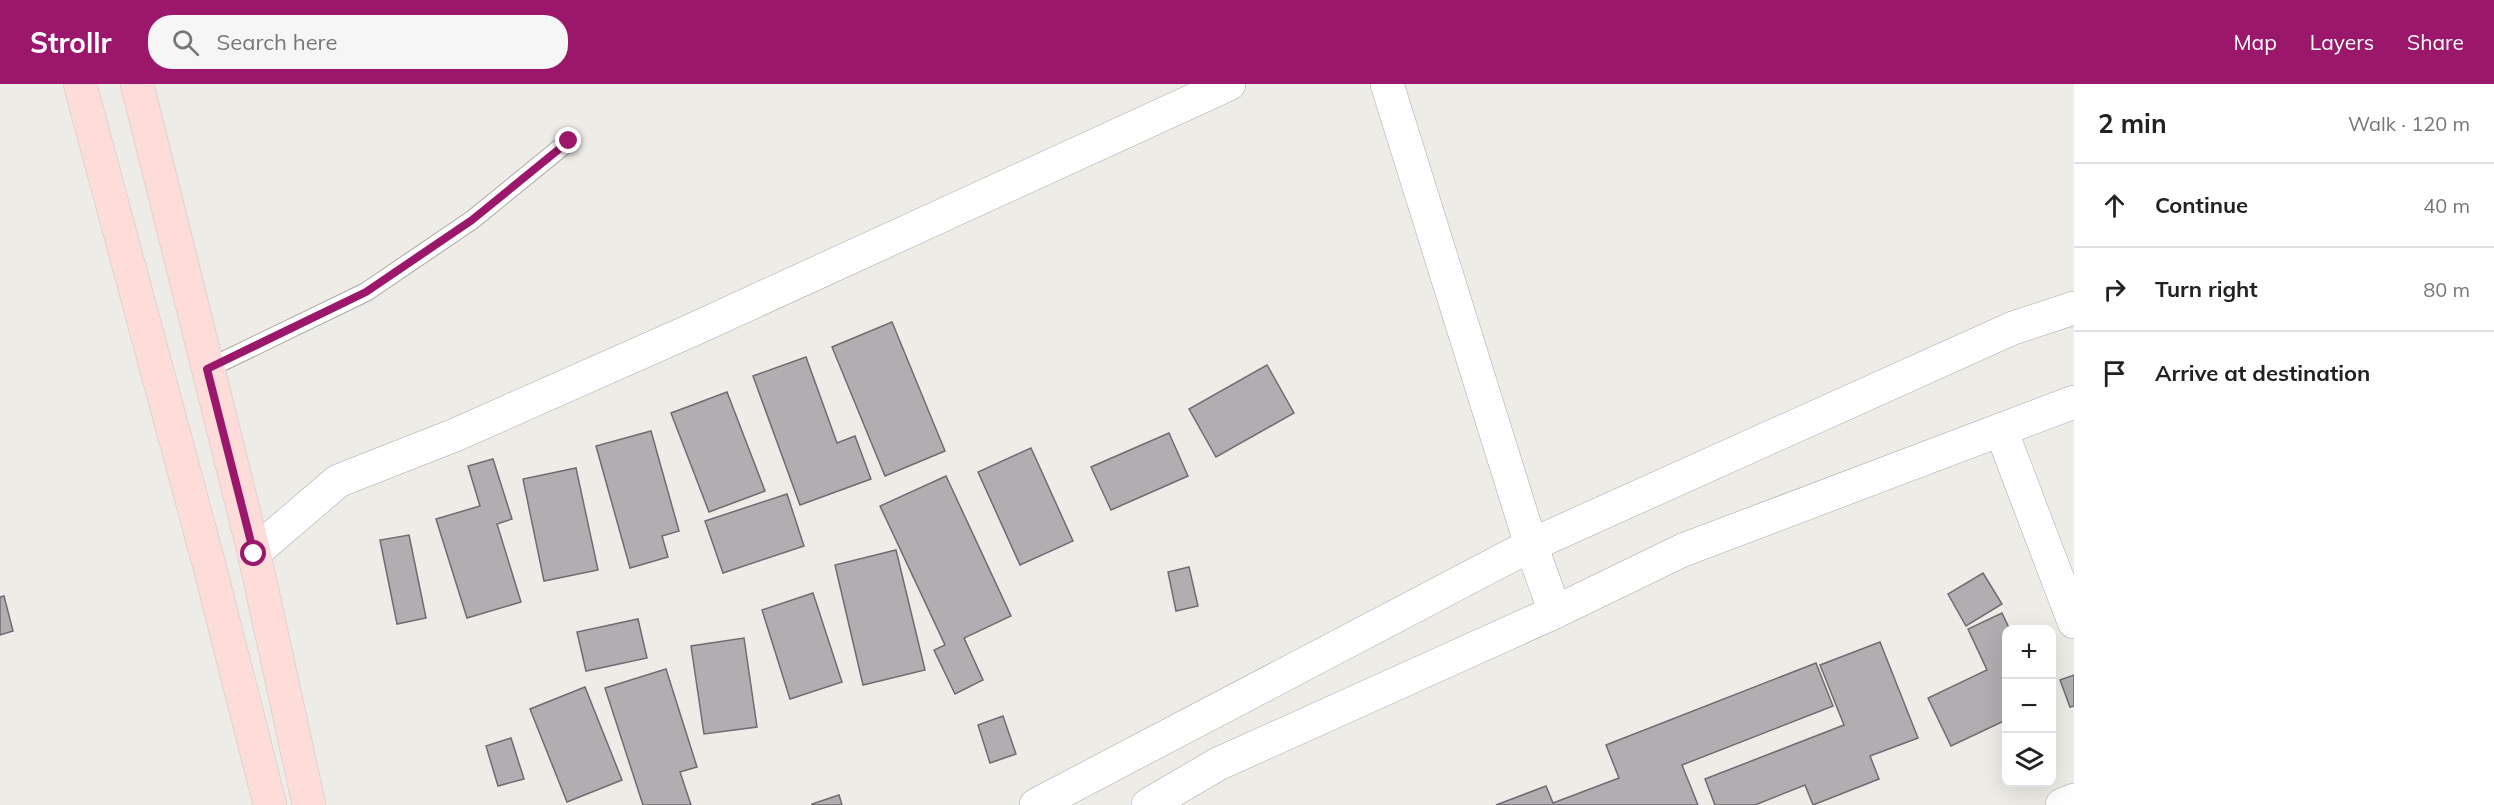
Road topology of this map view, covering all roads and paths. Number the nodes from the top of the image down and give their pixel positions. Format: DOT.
graph roads {
  1 [pos="80,84"];
  2 [pos="137,84"];
  3 [pos="1229,84"];
  4 [pos="1387,84"];
  5 [pos="569,141"];
  6 [pos="2074,308"];
  7 [pos="207,369"];
  8 [pos="2074,402"];
  9 [pos="2001,430"];
  10 [pos="1531,545"];
  11 [pos="254,554"];
  12 [pos="1555,612"];
  13 [pos="2074,622"];
  14 [pos="2074,800"];
  15 [pos="270,805"];
  16 [pos="309,805"];
  17 [pos="1036,805"];
  18 [pos="1148,805"];
  19 [pos="2062,805"];
  1 -- 15 [label="main road"];
  2 -- 7 [label="main road"];
  3 -- 11 [label="main road"];
  4 -- 10 [label="main road"];
  5 -- 7 [label="lane"];
  6 -- 10 [label="main road"];
  7 -- 11 [label="main road"];
  8 -- 9 [label="main road"];
  9 -- 12 [label="main road"];
  9 -- 13 [label="main road"];
  10 -- 12 [label="main road"];
  10 -- 17 [label="main road"];
  11 -- 16 [label="main road"];
  12 -- 18 [label="main road"];
  14 -- 19 [label="main road"];
}
